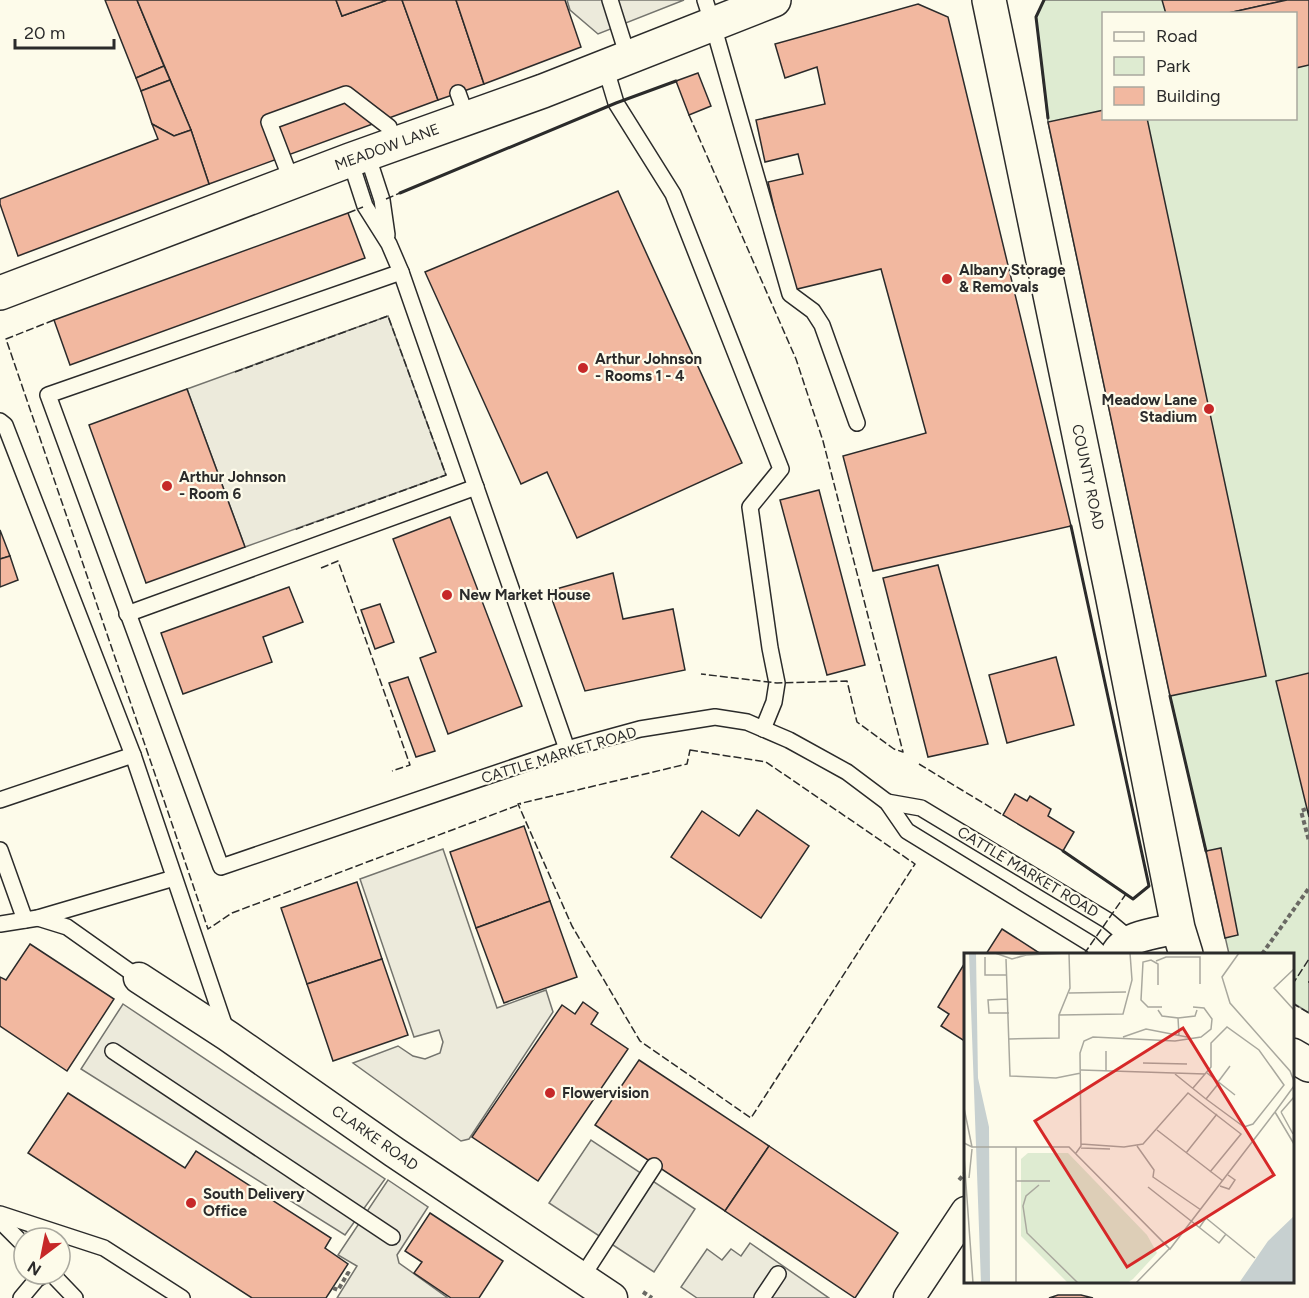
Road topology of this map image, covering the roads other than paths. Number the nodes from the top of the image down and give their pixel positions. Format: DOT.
graph roads {
  1 [pos="610,0"];
  2 [pos="774,0"];
  3 [pos="989,0"];
  4 [pos="709,12"];
  5 [pos="617,61"];
  6 [pos="370,153"];
  7 [pos="292,182"];
  8 [pos="401,272"];
  9 [pos="2,287"];
  10 [pos="0,421"];
  11 [pos="857,423"];
  12 [pos="476,487"];
  13 [pos="127,614"];
  14 [pos="763,729"];
  15 [pos="567,749"];
  16 [pos="133,755"];
  17 [pos="0,800"];
  18 [pos="887,802"];
  19 [pos="0,850"];
  20 [pos="174,878"];
  21 [pos="32,919"];
  22 [pos="0,924"];
  23 [pos="1182,941"];
  24 [pos="1123,947"];
  25 [pos="1100,953"];
  26 [pos="139,978"];
  27 [pos="228,1036"];
  28 [pos="113,1051"];
  29 [pos="1294,1055"];
  30 [pos="1309,1065"];
  31 [pos="654,1166"];
  32 [pos="0,1214"];
  33 [pos="964,1215"];
  34 [pos="0,1221"];
  35 [pos="12,1233"];
  36 [pos="392,1237"];
  37 [pos="778,1274"];
  38 [pos="582,1277"];
  39 [pos="32,1286"];
  40 [pos="64,1286"];
  41 [pos="21,1298"];
  42 [pos="75,1298"];
  43 [pos="182,1298"];
  44 [pos="612,1298"];
  45 [pos="762,1298"];
  46 [pos="909,1298"];
  1 -- 5 [label="lane"];
  2 -- 4 [label="highway, MEADOW LANE"];
  3 -- 23 [label="highway, COUNTY ROAD"];
  4 -- 5 [label="highway, MEADOW LANE"];
  4 -- 11 [label="lane"];
  5 -- 6 [label="highway, MEADOW LANE"];
  5 -- 14 [label="lane"];
  6 -- 7 [label="highway, MEADOW LANE"];
  6 -- 7 [label="lane"];
  6 -- 8 [label="lane"];
  7 -- 9 [label="highway, MEADOW LANE"];
  8 -- 12 [label="lane"];
  8 -- 13 [label="lane"];
  10 -- 16 [label="lane"];
  12 -- 13 [label="lane"];
  12 -- 15 [label="lane"];
  13 -- 15 [label="lane, CATTLE MARKET ROAD"];
  14 -- 15 [label="lane, CATTLE MARKET ROAD"];
  14 -- 18 [label="lane, CATTLE MARKET ROAD"];
  16 -- 17 [label="lane"];
  16 -- 20 [label="lane"];
  18 -- 24 [label="lane, CATTLE MARKET ROAD"];
  18 -- 25 [label="lane, CATTLE MARKET ROAD"];
  19 -- 21 [label="lane"];
  20 -- 21 [label="lane"];
  20 -- 27 [label="lane"];
  21 -- 22 [label="lane"];
  21 -- 26 [label="lane"];
  23 -- 24 [label="street"];
  26 -- 27 [label="street, CLARKE ROAD"];
  27 -- 38 [label="street, CLARKE ROAD"];
  28 -- 36 [label="lane"];
  29 -- 30 [label="highway"];
  31 -- 38 [label="lane"];
  32 -- 43 [label="lane"];
  33 -- 46 [label="street"];
  34 -- 35 [label="lane"];
  37 -- 45 [label="lane"];
  38 -- 44 [label="street, CLARKE ROAD"];
  39 -- 41 [label="lane"];
  40 -- 42 [label="lane"];
}
